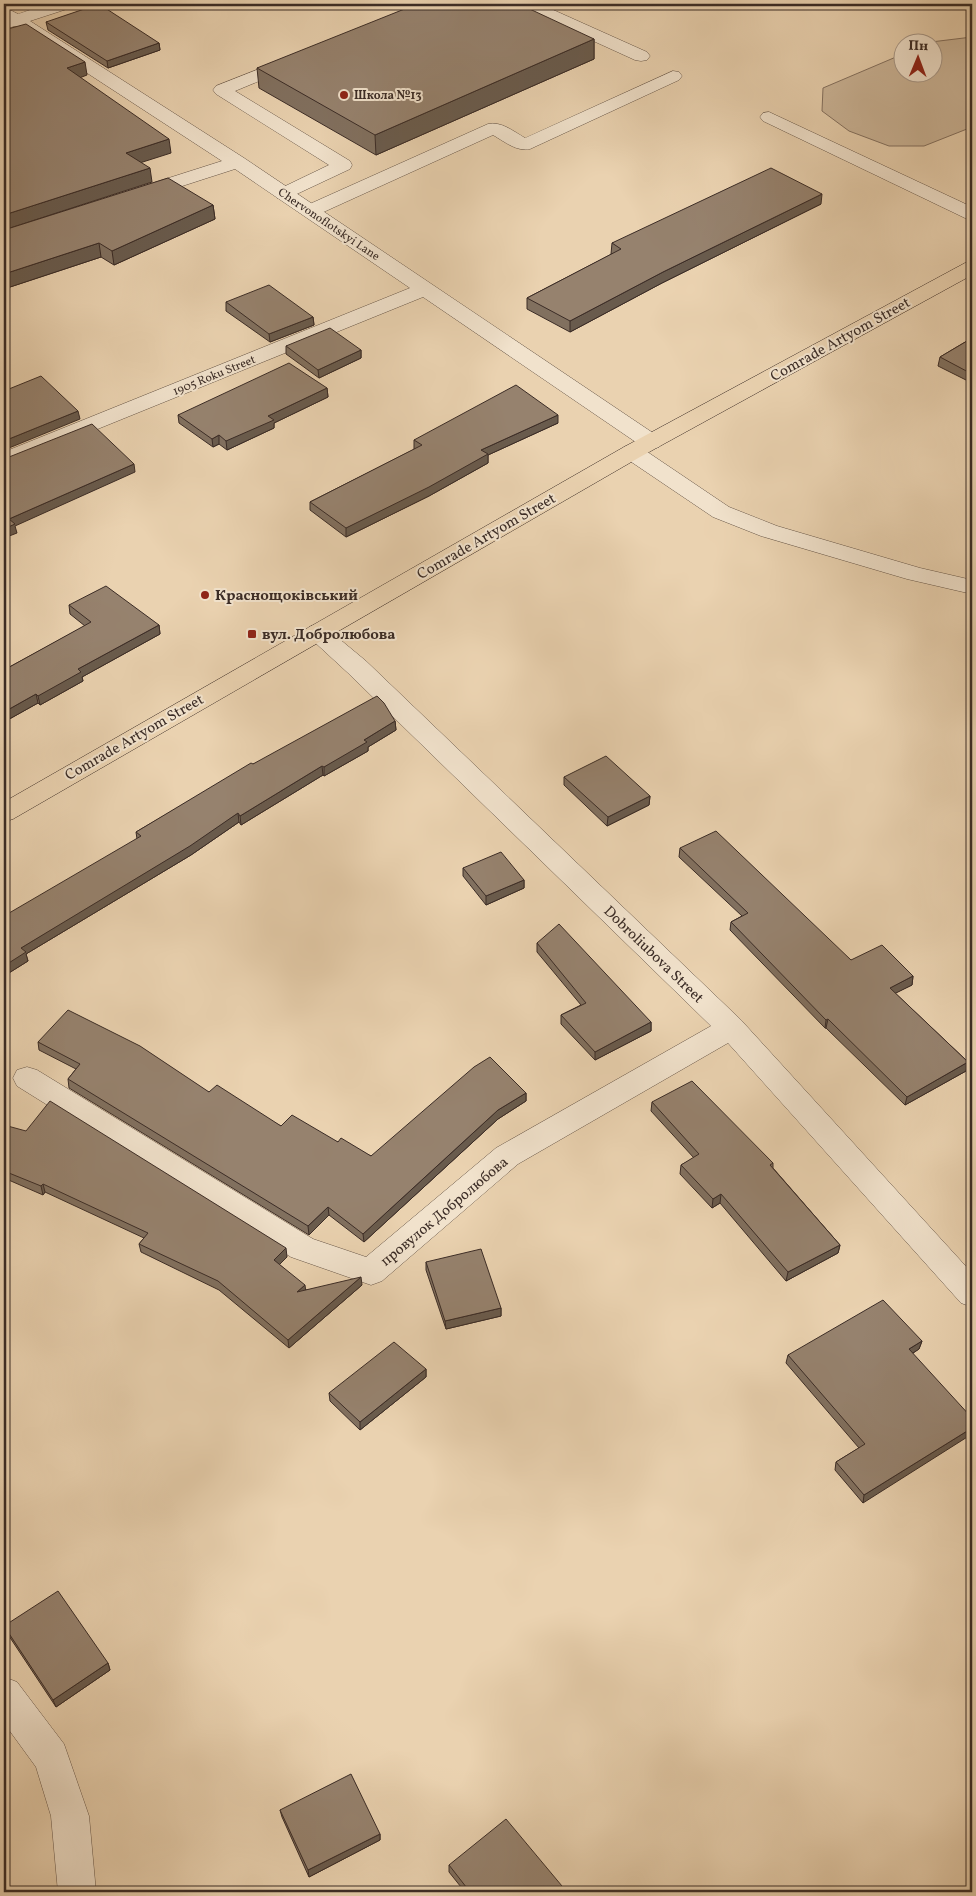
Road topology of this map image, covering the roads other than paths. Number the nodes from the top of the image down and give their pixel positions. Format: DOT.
graph roads {
  1 [pos="64,4"];
  2 [pos="527,4"];
  3 [pos="8,19"];
  4 [pos="306,56"];
  5 [pos="641,56"];
  6 [pos="674,76"];
  7 [pos="769,117"];
  8 [pos="237,162"];
  9 [pos="284,194"];
  10 [pos="125,198"];
  11 [pos="310,211"];
  12 [pos="972,214"];
  13 [pos="972,267"];
  14 [pos="425,290"];
  15 [pos="642,447"];
  16 [pos="4,460"];
  17 [pos="972,587"];
  18 [pos="317,632"];
  19 [pos="4,812"];
  20 [pos="731,1028"];
  21 [pos="27,1078"];
  22 [pos="972,1294"];
  23 [pos="4,1694"];
  24 [pos="77,1892"];
  1 -- 3 [label="street"];
  2 -- 5 [label="street"];
  3 -- 8 [label="street, Chervonoflotskyi Lane"];
  4 -- 9 [label="street"];
  6 -- 11 [label="street"];
  7 -- 12 [label="street"];
  8 -- 9 [label="street, Chervonoflotskyi Lane"];
  8 -- 10 [label="street"];
  9 -- 11 [label="street, Chervonoflotskyi Lane"];
  11 -- 14 [label="street, Chervonoflotskyi Lane"];
  13 -- 15 [label="main road, Comrade Artyom Street"];
  14 -- 15 [label="street, Chervonoflotskyi Lane"];
  14 -- 16 [label="street, 1905 Roku Street"];
  15 -- 17 [label="street, Chervonoflotskyi Lane"];
  15 -- 18 [label="main road, Comrade Artyom Street"];
  18 -- 19 [label="main road, Comrade Artyom Street"];
  18 -- 20 [label="street, Dobroliubova Street"];
  20 -- 21 [label="street, провулок Добролюбова"];
  20 -- 22 [label="street, Dobroliubova Street"];
  23 -- 24 [label="street"];
}
